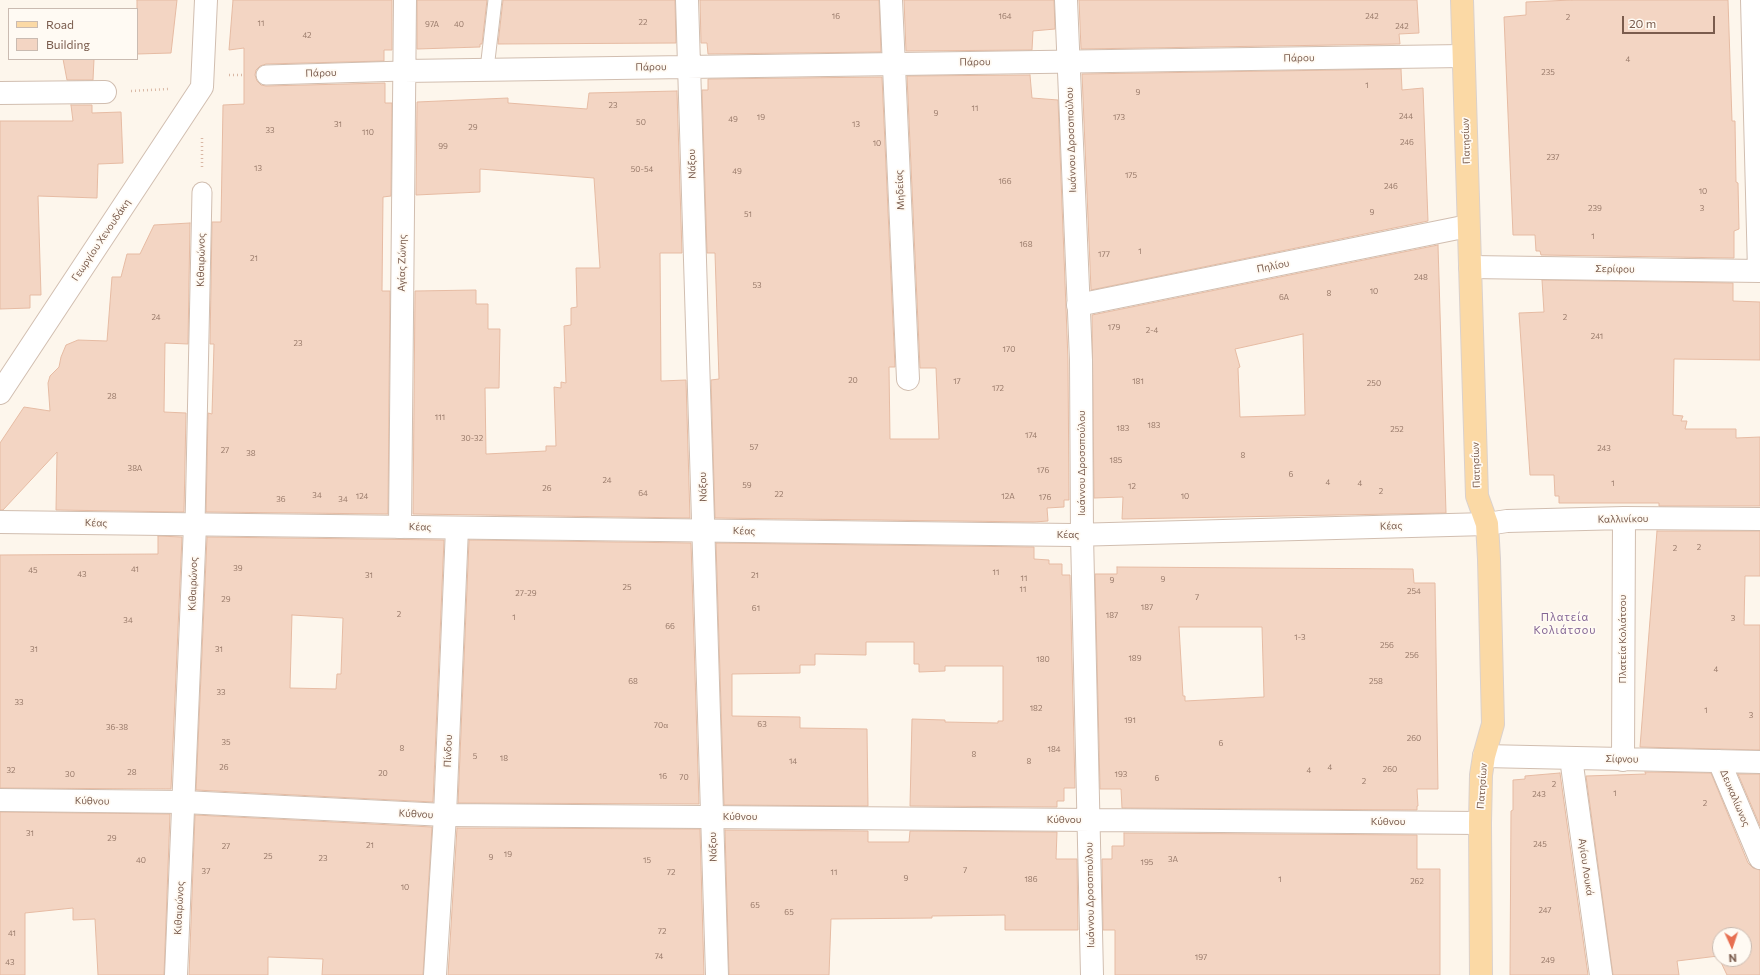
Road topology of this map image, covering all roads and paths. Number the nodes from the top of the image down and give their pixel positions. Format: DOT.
graph roads {
  1 [pos="206,0"];
  2 [pos="405,0"];
  3 [pos="495,0"];
  4 [pos="687,0"];
  5 [pos="891,0"];
  6 [pos="1066,0"];
  7 [pos="1462,0"];
  8 [pos="1752,0"];
  9 [pos="1463,56"];
  10 [pos="1068,61"];
  11 [pos="894,64"];
  12 [pos="689,66"];
  13 [pos="487,69"];
  14 [pos="404,71"];
  15 [pos="266,75"];
  16 [pos="202,82"];
  17 [pos="105,92"];
  18 [pos="0,93"];
  19 [pos="202,192"];
  20 [pos="1468,226"];
  21 [pos="1470,267"];
  22 [pos="1760,271"];
  23 [pos="1078,305"];
  24 [pos="908,379"];
  25 [pos="0,393"];
  26 [pos="1624,518"];
  27 [pos="1760,519"];
  28 [pos="0,522"];
  29 [pos="1487,524"];
  30 [pos="195,525"];
  31 [pos="400,527"];
  32 [pos="456,528"];
  33 [pos="704,530"];
  34 [pos="1082,535"];
  35 [pos="1484,756"];
  36 [pos="1571,758"];
  37 [pos="1623,760"];
  38 [pos="1719,761"];
  39 [pos="1760,762"];
  40 [pos="0,800"];
  41 [pos="184,802"];
  42 [pos="445,815"];
  43 [pos="713,817"];
  44 [pos="1088,820"];
  45 [pos="1480,823"];
  46 [pos="1760,858"];
  47 [pos="176,975"];
  48 [pos="435,975"];
  49 [pos="717,975"];
  50 [pos="1092,975"];
  51 [pos="1481,975"];
  52 [pos="1600,975"];
  1 -- 16 [label="street"];
  2 -- 14 [label="street, Αγίας Ζώνης"];
  3 -- 13 [label="lane"];
  4 -- 12 [label="street, Νάξου"];
  5 -- 11 [label="street, Μηδείας"];
  6 -- 10 [label="street, Ιωάννου Δροσοπούλου"];
  7 -- 9 [label="main road, Πατησίων"];
  8 -- 22 [label="street"];
  9 -- 10 [label="street, Πάρου"];
  9 -- 20 [label="main road, Πατησίων"];
  10 -- 11 [label="street, Πάρου"];
  10 -- 23 [label="street, Ιωάννου Δροσοπούλου"];
  11 -- 12 [label="street, Πάρου"];
  11 -- 24 [label="street, Μηδείας"];
  12 -- 13 [label="street, Πάρου"];
  12 -- 33 [label="street, Νάξου"];
  13 -- 14 [label="street, Πάρου"];
  14 -- 15 [label="street, Πάρου"];
  14 -- 31 [label="street, Αγίας Ζώνης"];
  15 -- 16 [label="path"];
  16 -- 17 [label="path"];
  16 -- 25 [label="street, Γεωργίου Χενουδάκη"];
  17 -- 18 [label="street"];
  19 -- 30 [label="street, Κιθαιρώνος"];
  20 -- 21 [label="main road, Πατησίων"];
  20 -- 23 [label="street, Πηλίου"];
  21 -- 22 [label="street, Σερίφου"];
  21 -- 29 [label="main road, Πατησίων"];
  23 -- 34 [label="street, Ιωάννου Δροσοπούλου"];
  26 -- 27 [label="street, Καλλινίκου"];
  26 -- 29 [label="street, Καλλινίκου"];
  26 -- 37 [label="street, Πλατεία Κολιάτσου"];
  28 -- 30 [label="street, Κέας"];
  29 -- 34 [label="street, Κέας"];
  29 -- 35 [label="main road, Πατησίων"];
  30 -- 31 [label="street, Κέας"];
  30 -- 41 [label="street, Κιθαιρώνος"];
  31 -- 32 [label="street, Κέας"];
  32 -- 33 [label="street, Κέας"];
  32 -- 42 [label="street, Πίνδου"];
  33 -- 34 [label="street, Κέας"];
  33 -- 43 [label="street, Νάξου"];
  34 -- 44 [label="street, Ιωάννου Δροσοπούλου"];
  35 -- 36 [label="street, Σίφνου"];
  35 -- 45 [label="main road, Πατησίων"];
  36 -- 37 [label="street, Σίφνου"];
  36 -- 52 [label="street, Αγίου Λουκά"];
  37 -- 38 [label="street, Σίφνου"];
  38 -- 39 [label="street, Σίφνου"];
  38 -- 46 [label="street, Δευκαλίωνος"];
  40 -- 41 [label="street, Κύθνου"];
  41 -- 42 [label="street, Κύθνου"];
  41 -- 47 [label="street, Κιθαιρώνος"];
  42 -- 43 [label="street, Κύθνου"];
  42 -- 48 [label="street, Πίνδου"];
  43 -- 44 [label="street, Κύθνου"];
  43 -- 49 [label="street, Νάξου"];
  44 -- 45 [label="street, Κύθνου"];
  44 -- 50 [label="street, Ιωάννου Δροσοπούλου"];
  45 -- 51 [label="main road, Πατησίων"];
}
